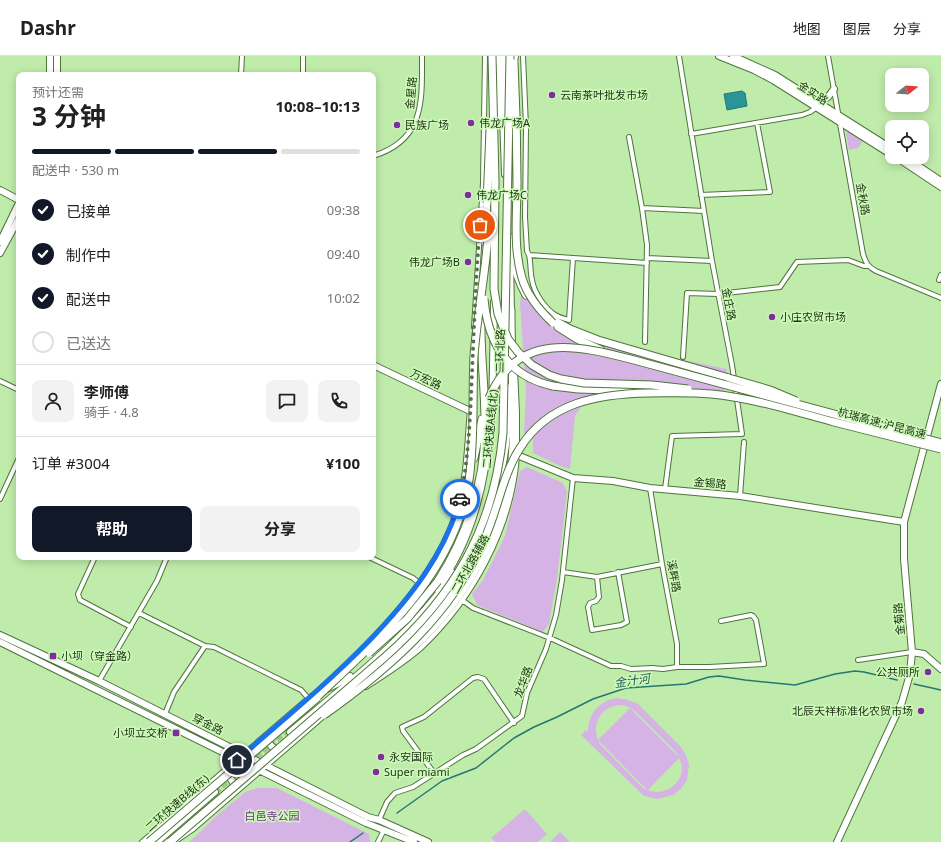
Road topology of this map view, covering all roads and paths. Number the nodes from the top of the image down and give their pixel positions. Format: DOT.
graph roads {
  1 [pos="50,56"];
  2 [pos="57,56"];
  3 [pos="242,56"];
  4 [pos="303,56"];
  5 [pos="422,56"];
  6 [pos="485,56"];
  7 [pos="493,56"];
  8 [pos="503,56"];
  9 [pos="513,56"];
  10 [pos="523,56"];
  11 [pos="679,56"];
  12 [pos="719,56"];
  13 [pos="828,56"];
  14 [pos="735,58"];
  15 [pos="50,72"];
  16 [pos="57,72"];
  17 [pos="241,72"];
  18 [pos="303,72"];
  19 [pos="834,89"];
  20 [pos="498,90"];
  21 [pos="818,105"];
  22 [pos="840,119"];
  23 [pos="757,123"];
  24 [pos="692,134"];
  25 [pos="629,137"];
  26 [pos="885,145"];
  27 [pos="885,150"];
  28 [pos="376,155"];
  29 [pos="907,164"];
  30 [pos="916,164"];
  31 [pos="941,181"];
  32 [pos="941,186"];
  33 [pos="0,190"];
  34 [pos="701,195"];
  35 [pos="16,198"];
  36 [pos="642,208"];
  37 [pos="16,209"];
  38 [pos="704,211"];
  39 [pos="507,216"];
  40 [pos="16,224"];
  41 [pos="0,242"];
  42 [pos="0,253"];
  43 [pos="529,255"];
  44 [pos="574,258"];
  45 [pos="647,261"];
  46 [pos="712,261"];
  47 [pos="485,266"];
  48 [pos="868,266"];
  49 [pos="941,275"];
  50 [pos="939,280"];
  51 [pos="718,294"];
  52 [pos="941,298"];
  53 [pos="511,310"];
  54 [pos="645,342"];
  55 [pos="623,357"];
  56 [pos="682,357"];
  57 [pos="376,366"];
  58 [pos="0,381"];
  59 [pos="941,384"];
  60 [pos="16,389"];
  61 [pos="692,393"];
  62 [pos="753,401"];
  63 [pos="470,411"];
  64 [pos="818,414"];
  65 [pos="744,442"];
  66 [pos="941,443"];
  67 [pos="941,449"];
  68 [pos="517,455"];
  69 [pos="16,464"];
  70 [pos="573,478"];
  71 [pos="650,488"];
  72 [pos="467,489"];
  73 [pos="665,489"];
  74 [pos="740,496"];
  75 [pos="0,499"];
  76 [pos="904,522"];
  77 [pos="94,560"];
  78 [pos="166,560"];
  79 [pos="375,560"];
  80 [pos="662,564"];
  81 [pos="563,572"];
  82 [pos="618,572"];
  83 [pos="597,577"];
  84 [pos="419,583"];
  85 [pos="462,600"];
  86 [pos="139,613"];
  87 [pos="721,621"];
  88 [pos="131,626"];
  89 [pos="0,635"];
  90 [pos="550,638"];
  91 [pos="0,642"];
  92 [pos="205,646"];
  93 [pos="912,652"];
  94 [pos="858,660"];
  95 [pos="677,667"];
  96 [pos="941,669"];
  97 [pos="351,678"];
  98 [pos="99,681"];
  99 [pos="363,686"];
  100 [pos="312,700"];
  101 [pos="165,714"];
  102 [pos="323,716"];
  103 [pos="514,722"];
  104 [pos="289,731"];
  105 [pos="273,733"];
  106 [pos="284,747"];
  107 [pos="245,754"];
  108 [pos="237,760"];
  109 [pos="266,765"];
  110 [pos="259,771"];
  111 [pos="434,773"];
  112 [pos="217,778"];
  113 [pos="231,795"];
  114 [pos="178,811"];
  115 [pos="379,820"];
  116 [pos="193,828"];
  117 [pos="384,830"];
  118 [pos="142,842"];
  119 [pos="149,842"];
  120 [pos="156,842"];
  121 [pos="162,842"];
  122 [pos="169,842"];
  123 [pos="177,842"];
  124 [pos="378,842"];
  125 [pos="414,842"];
  126 [pos="428,842"];
  127 [pos="838,842"];
  1 -- 15 [label="main road"];
  2 -- 16 [label="main road"];
  3 -- 17 [label="street"];
  4 -- 18 [label="street"];
  5 -- 28 [label="street, 金星路"];
  6 -- 63 [label="street"];
  7 -- 20 [label="main road, 二环北路"];
  7 -- 20 [label="highway"];
  7 -- 62 [label="highway, bridge"];
  7 -- 100 [label="highway, bridge"];
  8 -- 20 [label="main road, 二环北路"];
  9 -- 20 [label="main road"];
  9 -- 39 [label="street"];
  9 -- 55 [label="highway, bridge"];
  9 -- 106 [label="highway, 二环快速A线(北), bridge"];
  10 -- 43 [label="street"];
  11 -- 24 [label="street, 金庄路"];
  12 -- 14 [label="main road, 金实路"];
  13 -- 19 [label="street, 金秋路"];
  14 -- 21 [label="main road, 金实路"];
  19 -- 21 [label="main road"];
  19 -- 22 [label="street, 金秋路"];
  20 -- 39 [label="main road, 二环北路"];
  20 -- 47 [label="highway, bridge"];
  20 -- 97 [label="main road, 二环北路"];
  21 -- 22 [label="main road, 金实路"];
  21 -- 23 [label="street"];
  22 -- 26 [label="main road, 金实路"];
  22 -- 27 [label="main road, 金实路"];
  22 -- 48 [label="street, 金秋路"];
  23 -- 24 [label="street"];
  23 -- 34 [label="street"];
  24 -- 34 [label="street, 金庄路"];
  25 -- 36 [label="street"];
  29 -- 32 [label="main road"];
  30 -- 31 [label="main road"];
  33 -- 35 [label="main road"];
  34 -- 38 [label="street, 金庄路"];
  36 -- 38 [label="street"];
  36 -- 45 [label="street"];
  37 -- 41 [label="main road"];
  38 -- 46 [label="street, 金庄路"];
  39 -- 53 [label="main road, 二环北路"];
  39 -- 64 [label="highway, bridge"];
  40 -- 42 [label="main road"];
  43 -- 44 [label="street"];
  43 -- 44 [label="street"];
  44 -- 45 [label="street"];
  45 -- 46 [label="street"];
  45 -- 54 [label="street"];
  46 -- 51 [label="street, 金庄路"];
  47 -- 61 [label="highway, bridge"];
  47 -- 72 [label="highway, bridge"];
  48 -- 51 [label="street"];
  48 -- 52 [label="street"];
  49 -- 50 [label="street"];
  51 -- 56 [label="street"];
  51 -- 73 [label="street, 金庄路"];
  53 -- 68 [label="street, 二环北路辅路"];
  53 -- 97 [label="main road, 二环北路"];
  53 -- 99 [label="highway, bridge"];
  55 -- 64 [label="highway, bridge"];
  55 -- 72 [label="highway, bridge"];
  57 -- 63 [label="main road, 万宏路"];
  58 -- 60 [label="street"];
  59 -- 76 [label="main road, 金菊路"];
  61 -- 62 [label="highway, bridge"];
  61 -- 99 [label="highway, bridge"];
  62 -- 64 [label="highway, bridge"];
  63 -- 84 [label="street"];
  64 -- 66 [label="highway, 杭瑞高速;沪昆高速, bridge"];
  64 -- 67 [label="highway, 杭瑞高速;沪昆高速, bridge"];
  65 -- 74 [label="street"];
  68 -- 70 [label="main road, 金锡路"];
  68 -- 85 [label="street, 二环北路辅路"];
  69 -- 75 [label="street"];
  70 -- 71 [label="main road, 金锡路"];
  70 -- 81 [label="street, 龙华路"];
  71 -- 73 [label="main road, 金锡路"];
  71 -- 80 [label="street, 溪畔路"];
  72 -- 100 [label="highway, bridge"];
  73 -- 74 [label="main road, 金锡路"];
  74 -- 76 [label="main road, 金锡路"];
  76 -- 93 [label="main road, 金菊路"];
  77 -- 88 [label="street"];
  78 -- 86 [label="street"];
  79 -- 84 [label="street"];
  80 -- 82 [label="street"];
  80 -- 95 [label="street, 溪畔路"];
  81 -- 83 [label="street"];
  81 -- 90 [label="street, 龙华路"];
  82 -- 83 [label="street"];
  82 -- 83 [label="street"];
  84 -- 100 [label="street"];
  85 -- 90 [label="street"];
  85 -- 102 [label="street, 二环北路辅路"];
  86 -- 88 [label="street"];
  86 -- 92 [label="street"];
  87 -- 95 [label="street"];
  88 -- 98 [label="street"];
  89 -- 98 [label="main road, 穿金路"];
  90 -- 95 [label="street"];
  90 -- 103 [label="street, 龙华路"];
  91 -- 108 [label="main road, 穿金路"];
  92 -- 100 [label="street"];
  92 -- 101 [label="street"];
  93 -- 94 [label="street"];
  93 -- 96 [label="main road"];
  93 -- 127 [label="main road, 金菊路"];
  97 -- 100 [label="main road"];
  97 -- 102 [label="main road"];
  97 -- 104 [label="main road, 二环北路"];
  98 -- 101 [label="main road, 穿金路"];
  99 -- 106 [label="highway, bridge"];
  100 -- 105 [label="highway, 二环快速B线(东), bridge"];
  101 -- 107 [label="main road, 穿金路"];
  102 -- 106 [label="main road, 二环北路辅路"];
  103 -- 111 [label="street, 龙华路"];
  103 -- 111 [label="street"];
  105 -- 106 [label="main road"];
  105 -- 107 [label="main road"];
  105 -- 119 [label="highway, 二环快速B线(东), bridge"];
  106 -- 109 [label="main road, 二环北路辅路"];
  106 -- 122 [label="highway, bridge"];
  107 -- 108 [label="main road"];
  107 -- 109 [label="main road, 穿金路"];
  108 -- 110 [label="main road, 穿金路"];
  108 -- 112 [label="main road"];
  109 -- 110 [label="main road, 二环北路辅路"];
  109 -- 115 [label="main road, 穿金路"];
  110 -- 113 [label="main road, 二环北路辅路"];
  110 -- 117 [label="main road, 穿金路"];
  111 -- 115 [label="street, 龙华路"];
  112 -- 113 [label="main road"];
  112 -- 114 [label="main road"];
  113 -- 116 [label="main road, 二环北路辅路"];
  114 -- 118 [label="street"];
  114 -- 120 [label="main road"];
  115 -- 126 [label="main road, 穿金路"];
  116 -- 122 [label="main road, 二环北路辅路"];
  116 -- 123 [label="street"];
  117 -- 124 [label="street"];
  117 -- 125 [label="main road, 穿金路"];
  120 -- 121 [label="main road"];
}
